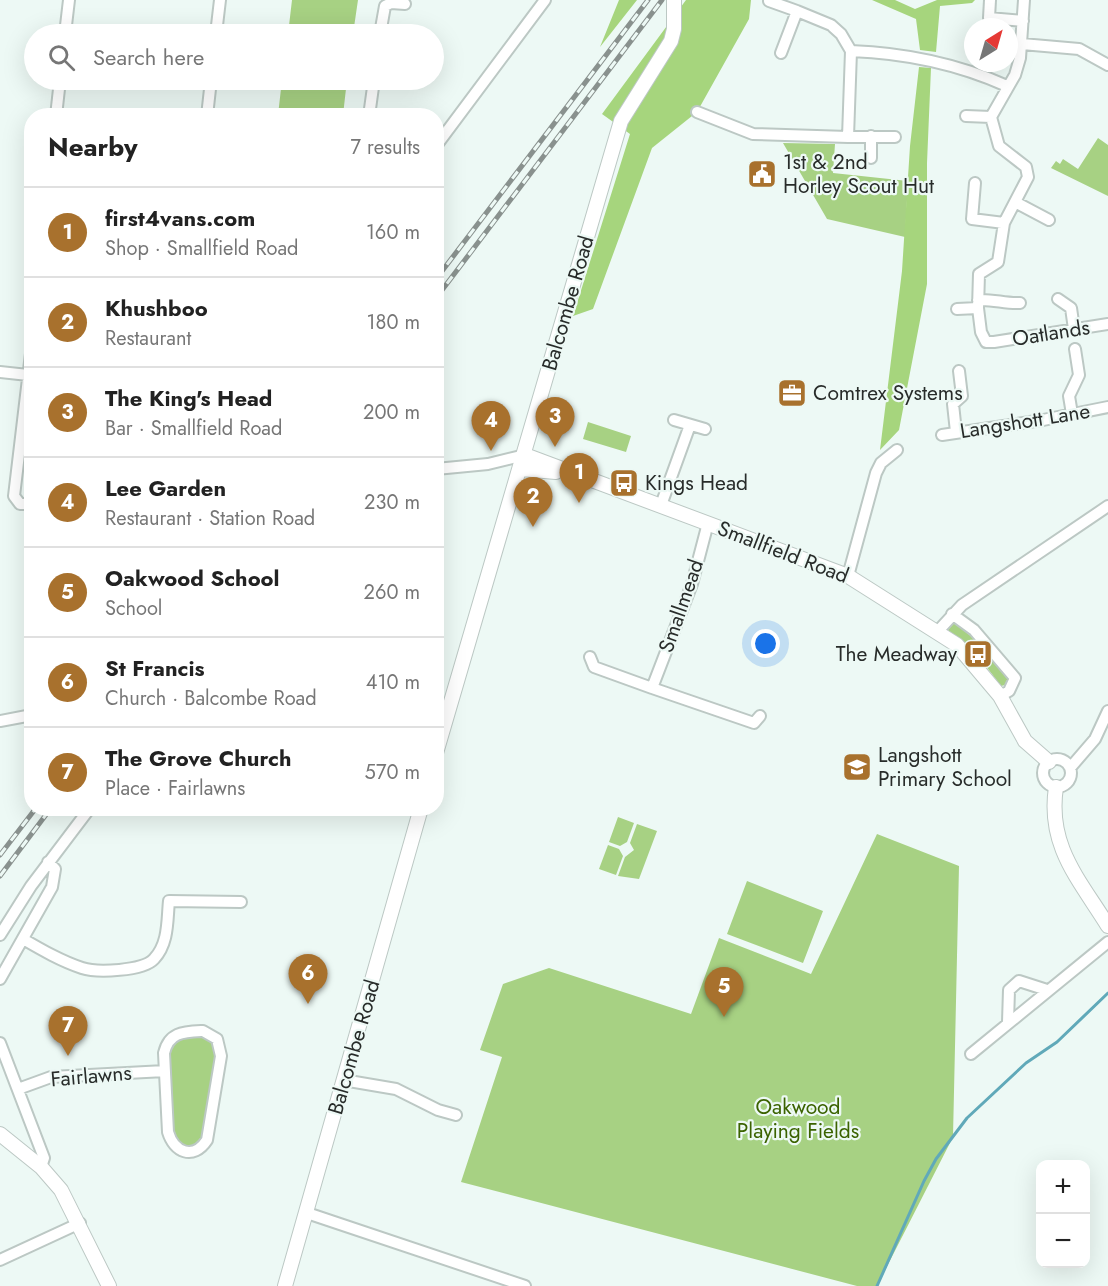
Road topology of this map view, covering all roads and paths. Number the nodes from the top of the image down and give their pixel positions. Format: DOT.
graph roads {
  1 [pos="69,0"];
  2 [pos="220,0"];
  3 [pos="545,0"];
  4 [pos="674,0"];
  5 [pos="990,0"];
  6 [pos="1024,0"];
  7 [pos="769,1"];
  8 [pos="405,4"];
  9 [pos="797,11"];
  10 [pos="1023,21"];
  11 [pos="66,24"];
  12 [pos="217,24"];
  13 [pos="382,24"];
  14 [pos="1022,44"];
  15 [pos="851,51"];
  16 [pos="781,53"];
  17 [pos="1108,65"];
  18 [pos="1007,86"];
  19 [pos="59,90"];
  20 [pos="210,90"];
  21 [pos="373,90"];
  22 [pos="57,108"];
  23 [pos="208,108"];
  24 [pos="370,108"];
  25 [pos="698,112"];
  26 [pos="966,116"];
  27 [pos="991,117"];
  28 [pos="444,135"];
  29 [pos="871,136"];
  30 [pos="848,137"];
  31 [pos="895,137"];
  32 [pos="871,158"];
  33 [pos="975,183"];
  34 [pos="1015,202"];
  35 [pos="1049,220"];
  36 [pos="1004,223"];
  37 [pos="1058,299"];
  38 [pos="1020,303"];
  39 [pos="978,304"];
  40 [pos="957,309"];
  41 [pos="1108,324"];
  42 [pos="1074,329"];
  43 [pos="1075,349"];
  44 [pos="958,371"];
  45 [pos="0,372"];
  46 [pos="24,375"];
  47 [pos="1108,407"];
  48 [pos="24,410"];
  49 [pos="1072,414"];
  50 [pos="674,420"];
  51 [pos="690,425"];
  52 [pos="705,429"];
  53 [pos="956,432"];
  54 [pos="942,435"];
  55 [pos="897,450"];
  56 [pos="523,462"];
  57 [pos="444,468"];
  58 [pos="24,503"];
  59 [pos="661,505"];
  60 [pos="1108,506"];
  61 [pos="708,523"];
  62 [pos="848,576"];
  63 [pos="952,614"];
  64 [pos="938,631"];
  65 [pos="592,662"];
  66 [pos="652,688"];
  67 [pos="1000,696"];
  68 [pos="1108,711"];
  69 [pos="24,716"];
  70 [pos="757,719"];
  71 [pos="0,721"];
  72 [pos="444,727"];
  73 [pos="1049,762"];
  74 [pos="1070,768"];
  75 [pos="1056,787"];
  76 [pos="84,816"];
  77 [pos="420,816"];
  78 [pos="48,862"];
  79 [pos="241,902"];
  80 [pos="1108,926"];
  81 [pos="0,935"];
  82 [pos="23,939"];
  83 [pos="1108,942"];
  84 [pos="0,979"];
  85 [pos="1047,990"];
  86 [pos="1008,1022"];
  87 [pos="0,1043"];
  88 [pos="971,1054"];
  89 [pos="165,1071"];
  90 [pos="343,1080"];
  91 [pos="18,1089"];
  92 [pos="456,1115"];
  93 [pos="3,1137"];
  94 [pos="41,1167"];
  95 [pos="307,1213"];
  96 [pos="80,1223"];
  97 [pos="0,1260"];
  98 [pos="109,1286"];
  99 [pos="285,1286"];
  100 [pos="525,1286"];
  1 -- 11 [label="street"];
  2 -- 12 [label="street"];
  3 -- 28 [label="street"];
  4 -- 56 [label="main road, Balcombe Road"];
  5 -- 10 [label="street"];
  6 -- 10 [label="street"];
  7 -- 9 [label="street"];
  8 -- 13 [label="street"];
  9 -- 15 [label="street"];
  9 -- 16 [label="street"];
  10 -- 14 [label="street"];
  14 -- 17 [label="street"];
  14 -- 18 [label="street"];
  15 -- 18 [label="street"];
  15 -- 30 [label="street"];
  18 -- 27 [label="street"];
  19 -- 22 [label="street"];
  20 -- 23 [label="street"];
  21 -- 24 [label="street"];
  25 -- 30 [label="street"];
  26 -- 27 [label="street"];
  27 -- 34 [label="street"];
  29 -- 30 [label="street"];
  29 -- 31 [label="street"];
  29 -- 32 [label="street"];
  33 -- 36 [label="street"];
  34 -- 35 [label="street"];
  34 -- 36 [label="street"];
  36 -- 39 [label="street"];
  37 -- 42 [label="street"];
  38 -- 39 [label="street"];
  39 -- 40 [label="street"];
  39 -- 42 [label="street, Oatlands"];
  41 -- 42 [label="street, Oatlands"];
  43 -- 49 [label="street"];
  44 -- 53 [label="street"];
  45 -- 46 [label="street"];
  47 -- 49 [label="street, Langshott Lane"];
  48 -- 58 [label="street"];
  49 -- 53 [label="street, Langshott Lane"];
  50 -- 51 [label="street"];
  51 -- 52 [label="street"];
  51 -- 59 [label="street"];
  53 -- 54 [label="street, Langshott Lane"];
  55 -- 62 [label="street"];
  56 -- 57 [label="street"];
  56 -- 59 [label="main road, Smallfield Road"];
  56 -- 72 [label="main road, Balcombe Road"];
  59 -- 61 [label="main road, Smallfield Road"];
  60 -- 63 [label="street"];
  61 -- 62 [label="main road, Smallfield Road"];
  61 -- 66 [label="street, Smallmead"];
  62 -- 64 [label="main road, Smallfield Road"];
  63 -- 64 [label="street"];
  63 -- 67 [label="street"];
  64 -- 67 [label="main road, Smallfield Road"];
  65 -- 66 [label="street"];
  66 -- 70 [label="street"];
  67 -- 73 [label="main road, Smallfield Road"];
  68 -- 74 [label="street"];
  69 -- 71 [label="street"];
  73 -- 74 [label="street"];
  73 -- 75 [label="street"];
  74 -- 75 [label="street"];
  75 -- 80 [label="main road"];
  76 -- 78 [label="street"];
  77 -- 90 [label="main road, Balcombe Road"];
  78 -- 81 [label="street"];
  78 -- 82 [label="street"];
  79 -- 82 [label="street"];
  82 -- 84 [label="street"];
  83 -- 85 [label="street"];
  85 -- 86 [label="street"];
  85 -- 86 [label="street"];
  86 -- 88 [label="street"];
  87 -- 91 [label="street"];
  89 -- 89 [label="street"];
  89 -- 91 [label="street, Fairlawns"];
  90 -- 92 [label="street"];
  90 -- 95 [label="main road, Balcombe Road"];
  91 -- 94 [label="street"];
  93 -- 94 [label="main road"];
  94 -- 96 [label="main road"];
  95 -- 99 [label="main road, Balcombe Road"];
  95 -- 100 [label="street"];
  96 -- 97 [label="street"];
  96 -- 98 [label="main road"];
}
